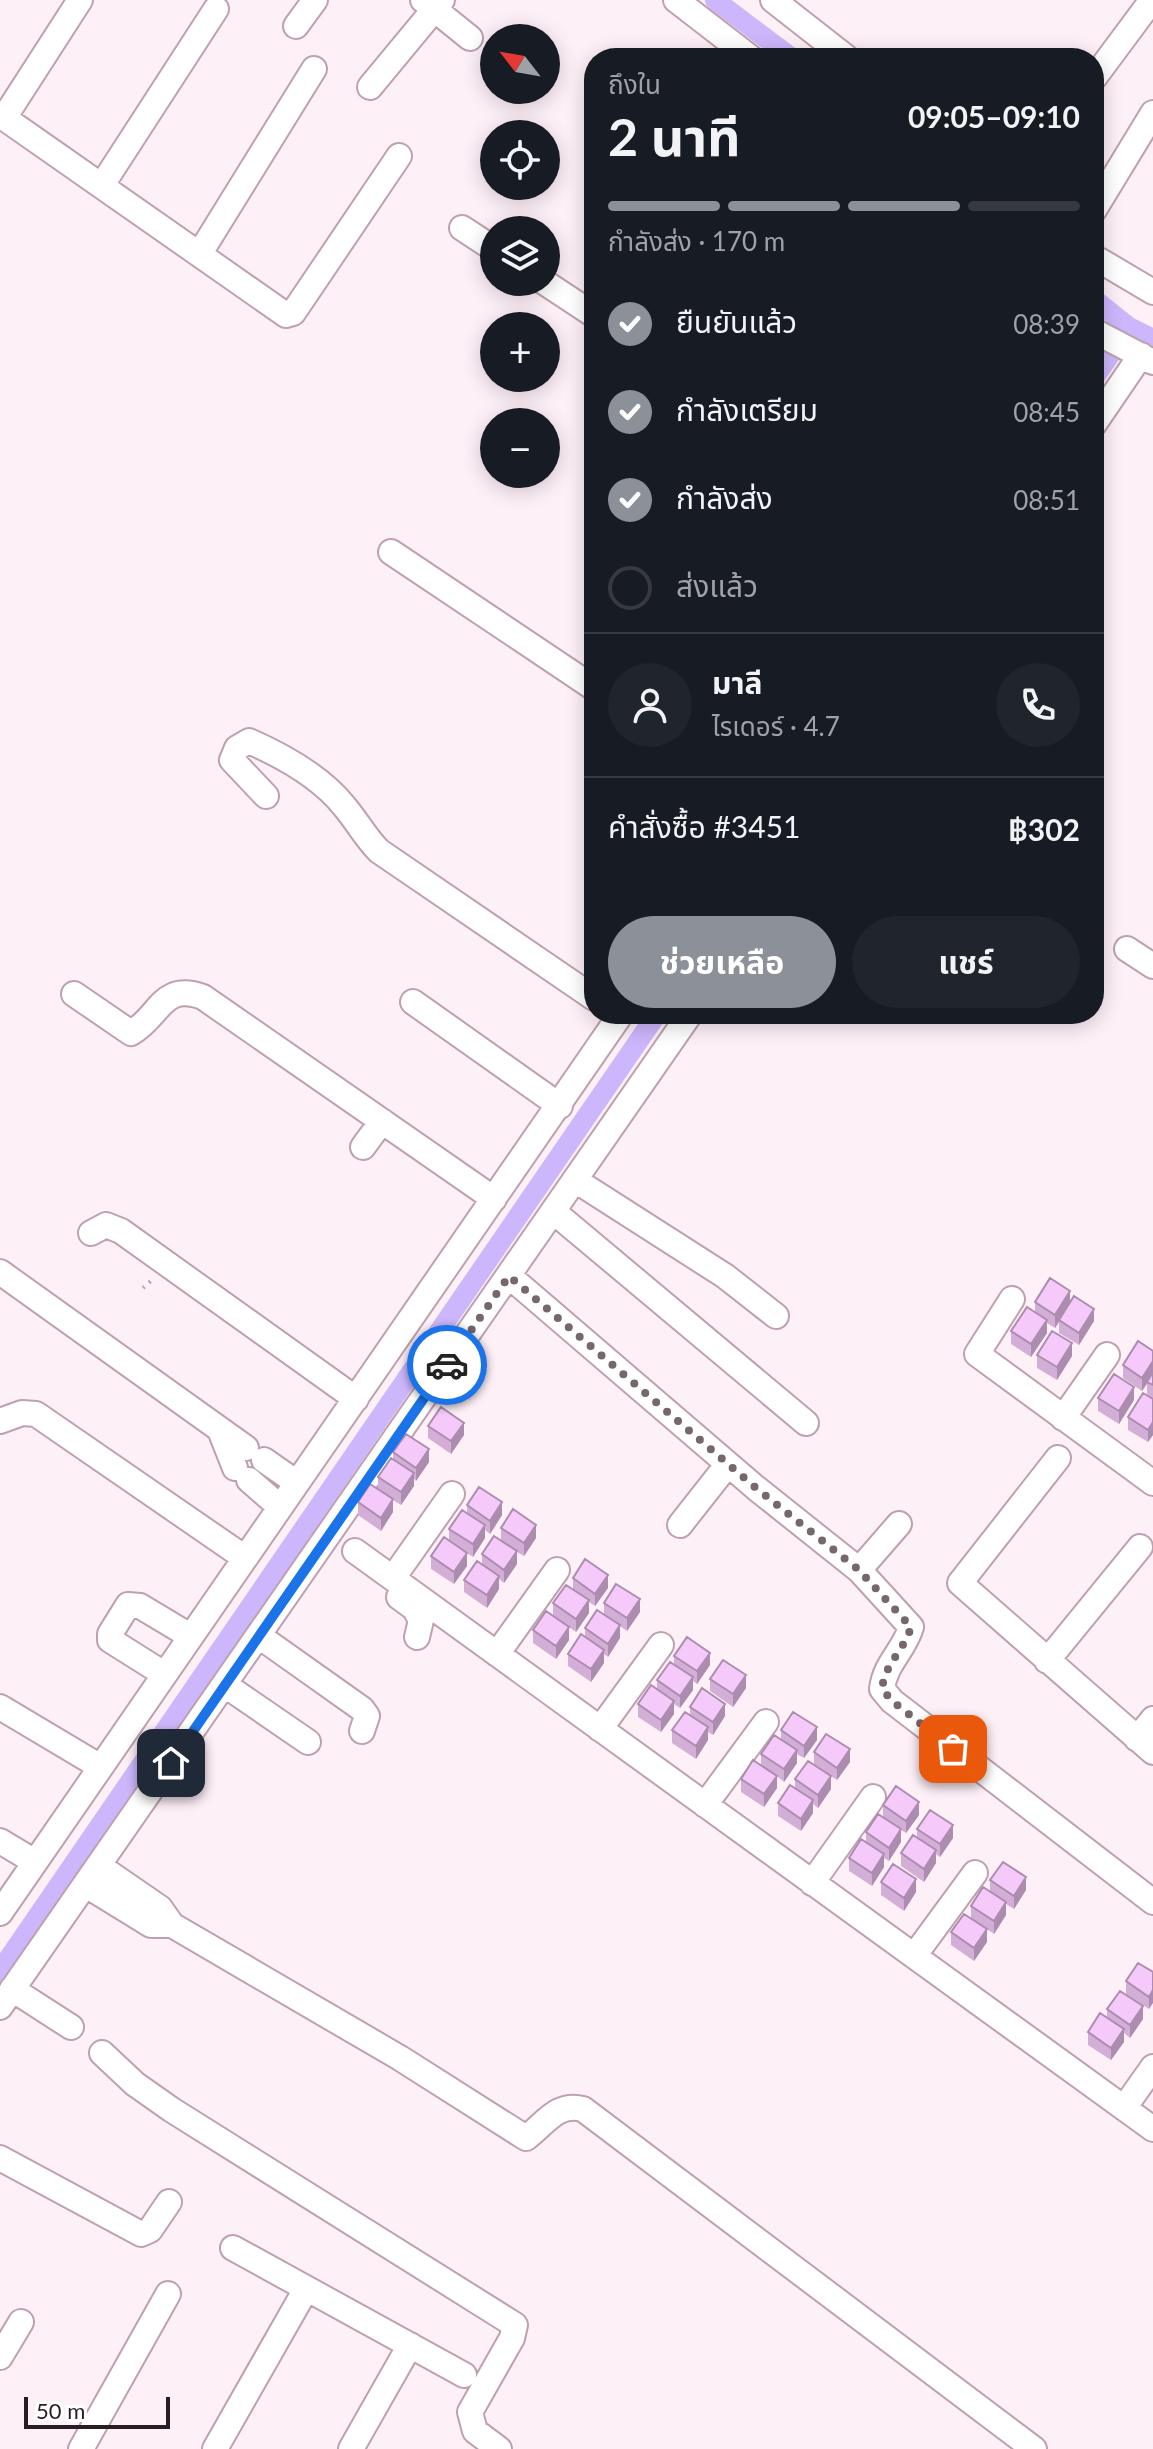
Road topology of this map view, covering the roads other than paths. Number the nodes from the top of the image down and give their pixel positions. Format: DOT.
graph roads {
  1 [pos="80,0"];
  2 [pos="315,0"];
  3 [pos="676,0"];
  4 [pos="773,0"];
  5 [pos="1152,0"];
  6 [pos="434,3"];
  7 [pos="216,9"];
  8 [pos="296,26"];
  9 [pos="470,38"];
  10 [pos="738,48"];
  11 [pos="834,48"];
  12 [pos="1104,65"];
  13 [pos="314,69"];
  14 [pos="370,87"];
  15 [pos="1153,113"];
  16 [pos="2,116"];
  17 [pos="399,156"];
  18 [pos="102,185"];
  19 [pos="1104,194"];
  20 [pos="462,228"];
  21 [pos="480,240"];
  22 [pos="200,253"];
  23 [pos="1104,265"];
  24 [pos="1153,292"];
  25 [pos="560,293"];
  26 [pos="584,308"];
  27 [pos="1104,336"];
  28 [pos="1142,356"];
  29 [pos="1104,410"];
  30 [pos="391,552"];
  31 [pos="584,681"];
  32 [pos="266,796"];
  33 [pos="1127,949"];
  34 [pos="1153,966"];
  35 [pos="584,991"];
  36 [pos="74,994"];
  37 [pos="413,1002"];
  38 [pos="613,1024"];
  39 [pos="683,1024"];
  40 [pos="560,1106"];
  41 [pos="382,1121"];
  42 [pos="363,1147"];
  43 [pos="575,1180"];
  44 [pos="494,1199"];
  45 [pos="554,1212"];
  46 [pos="91,1233"];
  47 [pos="0,1272"];
  48 [pos="509,1276"];
  49 [pos="1012,1299"];
  50 [pos="776,1316"];
  51 [pos="1107,1355"];
  52 [pos="356,1399"];
  53 [pos="1063,1418"];
  54 [pos="0,1421"];
  55 [pos="806,1423"];
  56 [pos="1058,1458"];
  57 [pos="248,1464"];
  58 [pos="728,1464"];
  59 [pos="297,1483"];
  60 [pos="1153,1483"];
  61 [pos="452,1494"];
  62 [pos="280,1507"];
  63 [pos="899,1524"];
  64 [pos="680,1525"];
  65 [pos="324,1543"];
  66 [pos="1140,1547"];
  67 [pos="355,1551"];
  68 [pos="245,1558"];
  69 [pos="557,1570"];
  70 [pos="859,1570"];
  71 [pos="393,1578"];
  72 [pos="190,1636"];
  73 [pos="259,1636"];
  74 [pos="417,1637"];
  75 [pos="661,1645"];
  76 [pos="497,1654"];
  77 [pos="1047,1661"];
  78 [pos="164,1674"];
  79 [pos="225,1685"];
  80 [pos="0,1707"];
  81 [pos="1153,1719"];
  82 [pos="766,1722"];
  83 [pos="600,1729"];
  84 [pos="362,1731"];
  85 [pos="308,1742"];
  86 [pos="1145,1746"];
  87 [pos="99,1766"];
  88 [pos="873,1797"];
  89 [pos="705,1805"];
  90 [pos="0,1841"];
  91 [pos="35,1862"];
  92 [pos="975,1873"];
  93 [pos="93,1876"];
  94 [pos="812,1883"];
  95 [pos="1153,1902"];
  96 [pos="2,1908"];
  97 [pos="914,1956"];
  98 [pos="6,1998"];
  99 [pos="71,2027"];
  100 [pos="102,2053"];
  101 [pos="1153,2067"];
  102 [pos="1124,2108"];
  103 [pos="1153,2129"];
  104 [pos="0,2158"];
  105 [pos="169,2202"];
  106 [pos="233,2248"];
  107 [pos="306,2289"];
  108 [pos="168,2294"];
  109 [pos="21,2322"];
  110 [pos="410,2345"];
  111 [pos="0,2357"];
  112 [pos="464,2375"];
  113 [pos="81,2449"];
  114 [pos="215,2449"];
  115 [pos="351,2449"];
  116 [pos="499,2449"];
  117 [pos="1034,2449"];
  1 -- 16 [label="street"];
  2 -- 8 [label="street"];
  3 -- 10 [label="street"];
  4 -- 11 [label="street"];
  5 -- 12 [label="street"];
  6 -- 9 [label="street"];
  6 -- 14 [label="street"];
  7 -- 18 [label="street"];
  13 -- 22 [label="street"];
  15 -- 19 [label="street"];
  16 -- 18 [label="street"];
  17 -- 22 [label="street"];
  18 -- 22 [label="street"];
  20 -- 21 [label="street"];
  23 -- 24 [label="street"];
  25 -- 26 [label="street"];
  27 -- 28 [label="street"];
  28 -- 29 [label="street"];
  30 -- 31 [label="street"];
  32 -- 35 [label="street"];
  33 -- 34 [label="street"];
  36 -- 41 [label="street"];
  37 -- 40 [label="street"];
  38 -- 40 [label="street"];
  39 -- 43 [label="street"];
  40 -- 44 [label="street"];
  41 -- 42 [label="street"];
  41 -- 44 [label="street"];
  43 -- 45 [label="street"];
  43 -- 50 [label="street"];
  44 -- 52 [label="street"];
  45 -- 48 [label="street"];
  45 -- 55 [label="street"];
  46 -- 52 [label="street"];
  47 -- 57 [label="street"];
  48 -- 58 [label="street"];
  48 -- 65 [label="street"];
  49 -- 53 [label="street"];
  51 -- 53 [label="street"];
  52 -- 59 [label="street"];
  53 -- 60 [label="street"];
  54 -- 68 [label="street"];
  56 -- 77 [label="street"];
  57 -- 59 [label="street"];
  57 -- 62 [label="street"];
  58 -- 64 [label="street"];
  58 -- 70 [label="street"];
  59 -- 62 [label="street"];
  61 -- 71 [label="street"];
  62 -- 68 [label="street"];
  63 -- 70 [label="street"];
  65 -- 73 [label="street"];
  65 -- 74 [label="street"];
  66 -- 77 [label="street"];
  67 -- 71 [label="street"];
  68 -- 72 [label="street"];
  69 -- 76 [label="street"];
  70 -- 95 [label="street"];
  71 -- 76 [label="street"];
  72 -- 78 [label="street"];
  72 -- 78 [label="street"];
  73 -- 79 [label="street"];
  73 -- 84 [label="street"];
  75 -- 83 [label="street"];
  76 -- 83 [label="street"];
  77 -- 86 [label="street"];
  78 -- 87 [label="street"];
  79 -- 85 [label="street"];
  79 -- 93 [label="street"];
  80 -- 87 [label="street"];
  81 -- 86 [label="street"];
  82 -- 89 [label="street"];
  83 -- 89 [label="street"];
  87 -- 91 [label="street"];
  88 -- 94 [label="street"];
  89 -- 94 [label="street"];
  90 -- 91 [label="street"];
  91 -- 96 [label="street"];
  92 -- 97 [label="street"];
  93 -- 98 [label="street"];
  93 -- 117 [label="street"];
  94 -- 97 [label="street"];
  97 -- 102 [label="street"];
  98 -- 99 [label="street"];
  100 -- 116 [label="street"];
  101 -- 102 [label="street"];
  102 -- 103 [label="street"];
  104 -- 105 [label="street"];
  106 -- 107 [label="street"];
  107 -- 110 [label="street"];
  107 -- 114 [label="street"];
  108 -- 113 [label="street"];
  109 -- 111 [label="street"];
  110 -- 112 [label="street"];
  110 -- 115 [label="street"];
}
